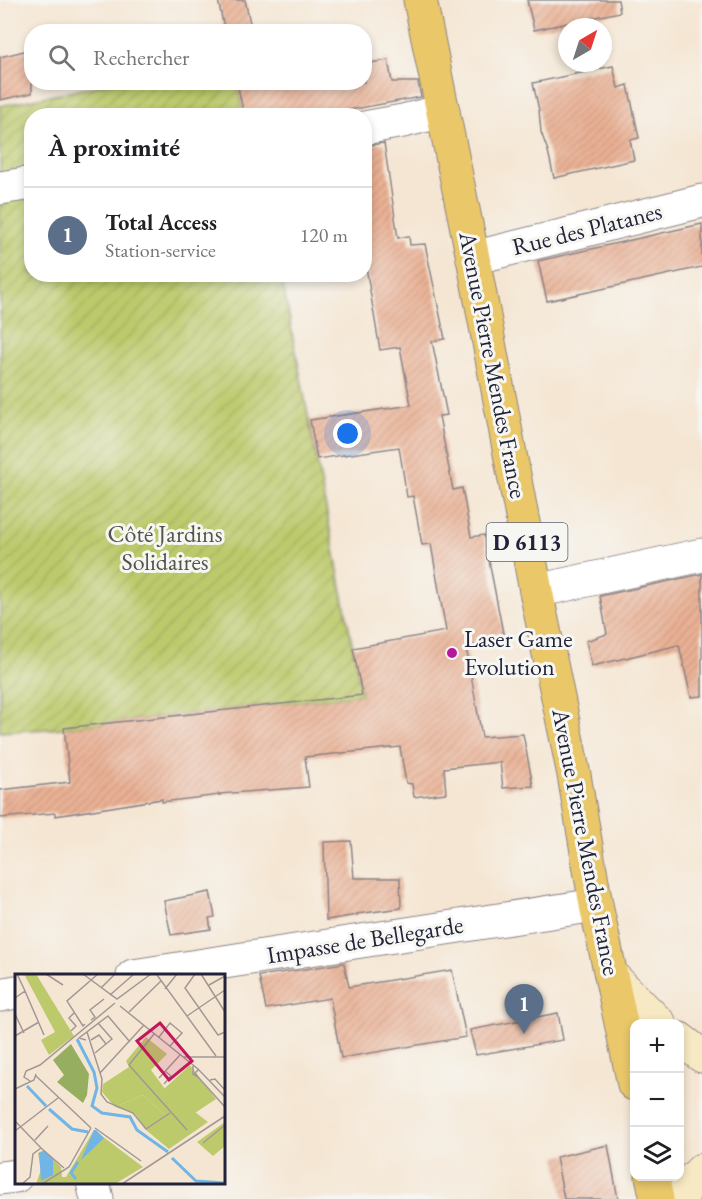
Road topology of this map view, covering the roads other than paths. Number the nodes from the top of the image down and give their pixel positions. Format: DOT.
graph roads {
  1 [pos="420,0"];
  2 [pos="443,111"];
  3 [pos="372,127"];
  4 [pos="24,184"];
  5 [pos="0,189"];
  6 [pos="702,201"];
  7 [pos="473,258"];
  8 [pos="702,555"];
  9 [pos="536,591"];
  10 [pos="596,905"];
  11 [pos="140,974"];
  12 [pos="612,976"];
  13 [pos="15,992"];
  14 [pos="0,994"];
  15 [pos="656,1019"];
  16 [pos="684,1042"];
  17 [pos="702,1056"];
  18 [pos="632,1073"];
  19 [pos="702,1170"];
  20 [pos="15,1176"];
  21 [pos="0,1178"];
  22 [pos="653,1181"];
  23 [pos="93,1184"];
  24 [pos="96,1199"];
  25 [pos="657,1199"];
  26 [pos="681,1199"];
  1 -- 2 [label="main road, Avenue Pierre Mendes France / D 6113"];
  2 -- 3 [label="street"];
  2 -- 7 [label="main road, Avenue Pierre Mendes France / D 6113"];
  4 -- 5 [label="street"];
  6 -- 7 [label="street, Rue des Platanes"];
  7 -- 9 [label="main road, Avenue Pierre Mendes France / D 6113"];
  8 -- 9 [label="street"];
  9 -- 10 [label="main road, Avenue Pierre Mendes France / D 6113"];
  10 -- 11 [label="street, Impasse de Bellegarde"];
  10 -- 12 [label="main road, Avenue Pierre Mendes France / D 6113"];
  12 -- 15 [label="street"];
  12 -- 18 [label="main road, Avenue Pierre Mendes France / D 6113"];
  13 -- 14 [label="street"];
  16 -- 17 [label="street"];
  19 -- 26 [label="street"];
  20 -- 21 [label="street"];
  22 -- 25 [label="main road"];
  23 -- 24 [label="street"];
}
